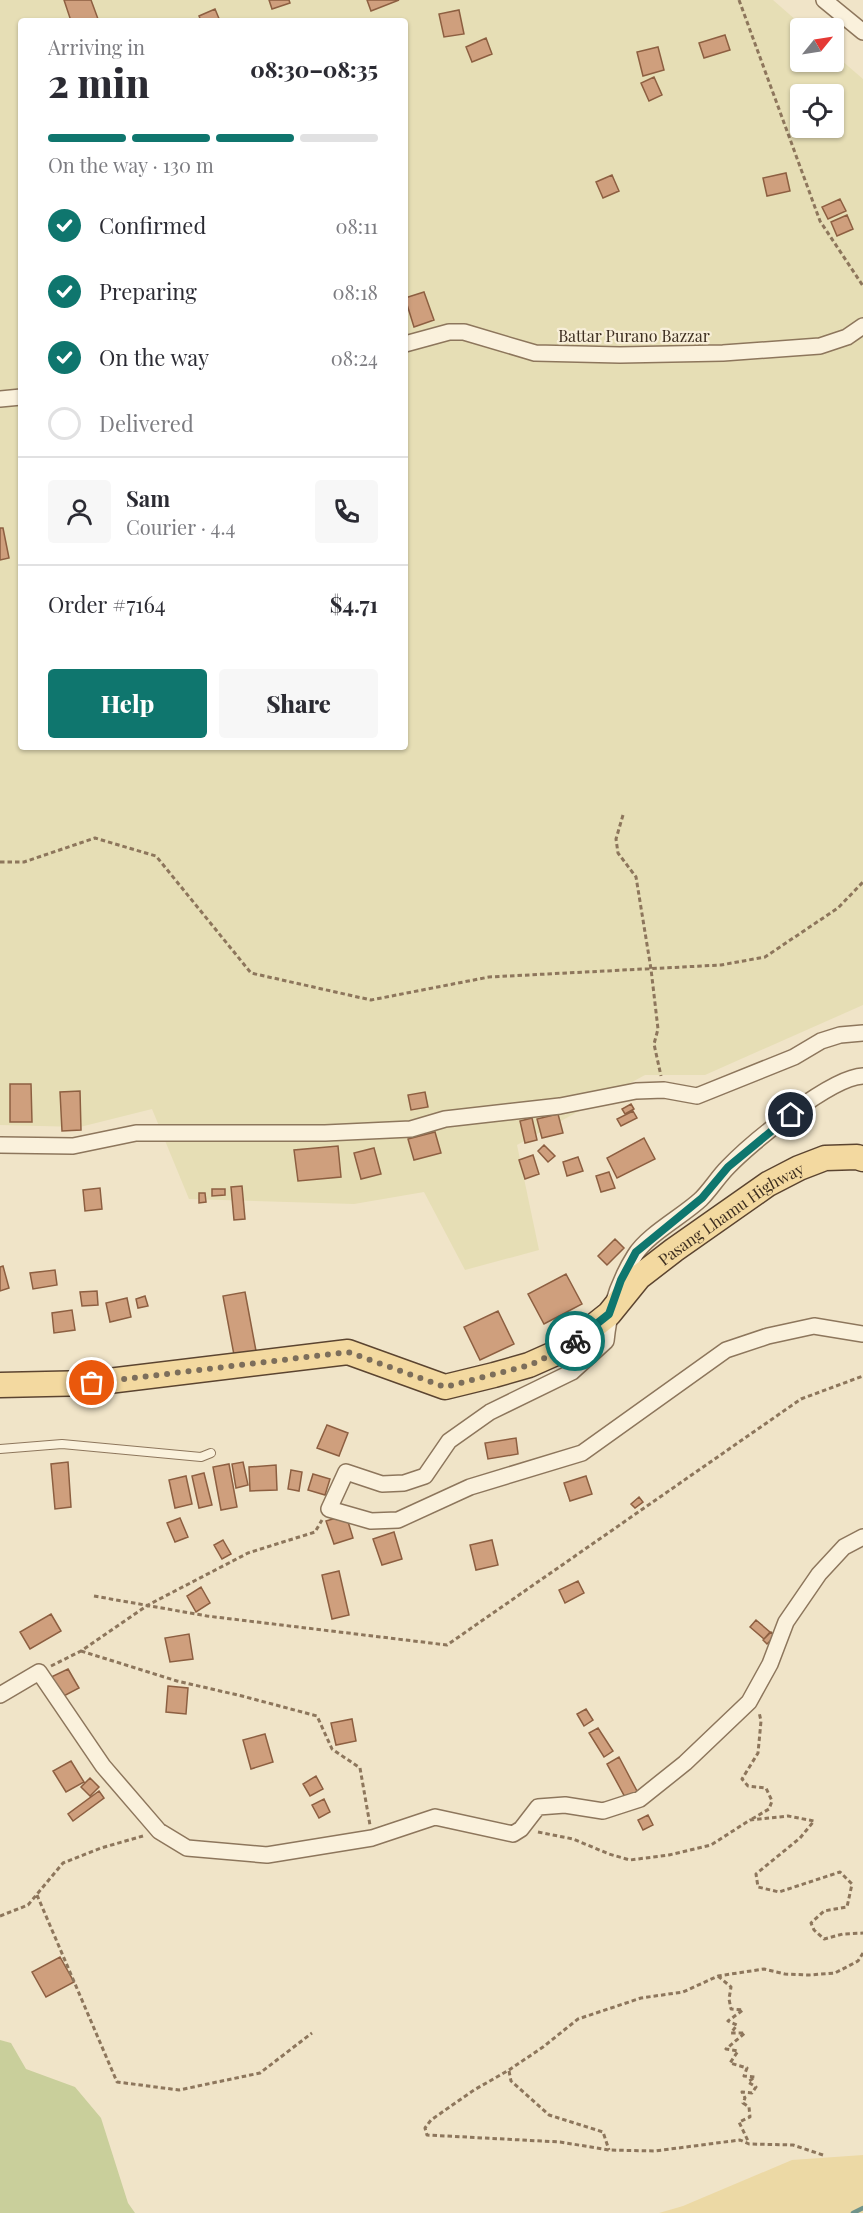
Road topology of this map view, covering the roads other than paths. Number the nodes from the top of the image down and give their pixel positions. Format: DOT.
graph roads {
  1 [pos="824,0"];
  2 [pos="863,32"];
  3 [pos="863,326"];
  4 [pos="408,343"];
  5 [pos="18,397"];
  6 [pos="0,399"];
  7 [pos="863,1033"];
  8 [pos="863,1076"];
  9 [pos="0,1145"];
  10 [pos="863,1159"];
  11 [pos="609,1314"];
  12 [pos="863,1334"];
  13 [pos="0,1385"];
  14 [pos="0,1449"];
  15 [pos="211,1453"];
  16 [pos="863,1537"];
  17 [pos="0,1695"];
  1 -- 2 [label="street"];
  3 -- 4 [label="street, Battar Purano Bazzar"];
  5 -- 6 [label="street"];
  7 -- 9 [label="street"];
  8 -- 11 [label="street"];
  10 -- 11 [label="main road, Pasang Lhamu Highway"];
  11 -- 12 [label="street"];
  11 -- 13 [label="main road, Pasang Lhamu Highway"];
  14 -- 15 [label="lane"];
  16 -- 17 [label="street"];
}
